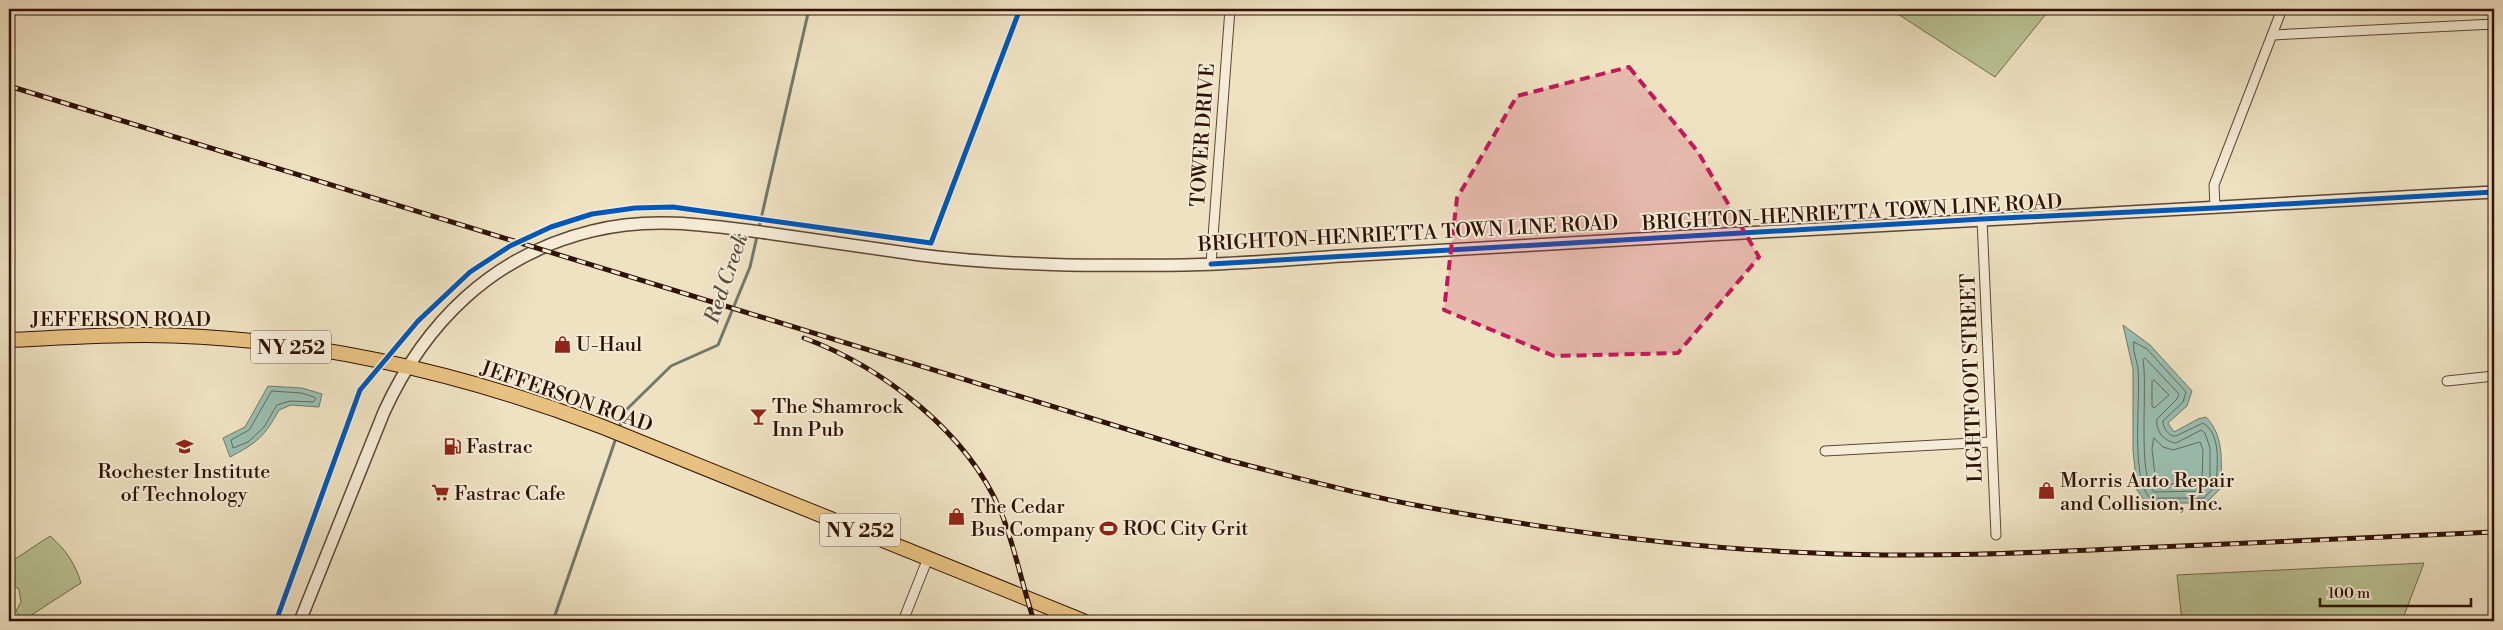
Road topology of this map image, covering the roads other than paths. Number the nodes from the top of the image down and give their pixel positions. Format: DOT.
graph roads {
  1 [pos="1230,9"];
  2 [pos="2282,9"];
  3 [pos="2494,24"];
  4 [pos="2273,35"];
  5 [pos="2494,192"];
  6 [pos="2215,208"];
  7 [pos="1982,219"];
  8 [pos="1211,264"];
  9 [pos="9,340"];
  10 [pos="407,367"];
  11 [pos="2494,376"];
  12 [pos="2446,381"];
  13 [pos="1991,442"];
  14 [pos="1825,452"];
  15 [pos="1996,536"];
  16 [pos="928,558"];
  17 [pos="300,621"];
  18 [pos="903,621"];
  19 [pos="1083,621"];
  1 -- 8 [label="street, TOWER DRIVE"];
  2 -- 4 [label="street"];
  3 -- 4 [label="street"];
  4 -- 6 [label="street"];
  5 -- 6 [label="street, BRIGHTON-HENRIETTA TOWN LINE ROAD"];
  6 -- 7 [label="street, BRIGHTON-HENRIETTA TOWN LINE ROAD"];
  7 -- 8 [label="street, BRIGHTON-HENRIETTA TOWN LINE ROAD"];
  7 -- 13 [label="street, LIGHTFOOT STREET"];
  8 -- 10 [label="street, BRIGHTON-HENRIETTA TOWN LINE ROAD"];
  9 -- 10 [label="main road, JEFFERSON ROAD / NY 252"];
  10 -- 16 [label="main road, JEFFERSON ROAD / NY 252"];
  10 -- 17 [label="street, BRIGHTON-HENRIETTA TOWN LINE ROAD"];
  11 -- 12 [label="street"];
  13 -- 14 [label="street"];
  13 -- 15 [label="street, LIGHTFOOT STREET"];
  16 -- 18 [label="street"];
  16 -- 19 [label="main road, JEFFERSON ROAD / NY 252"];
}
